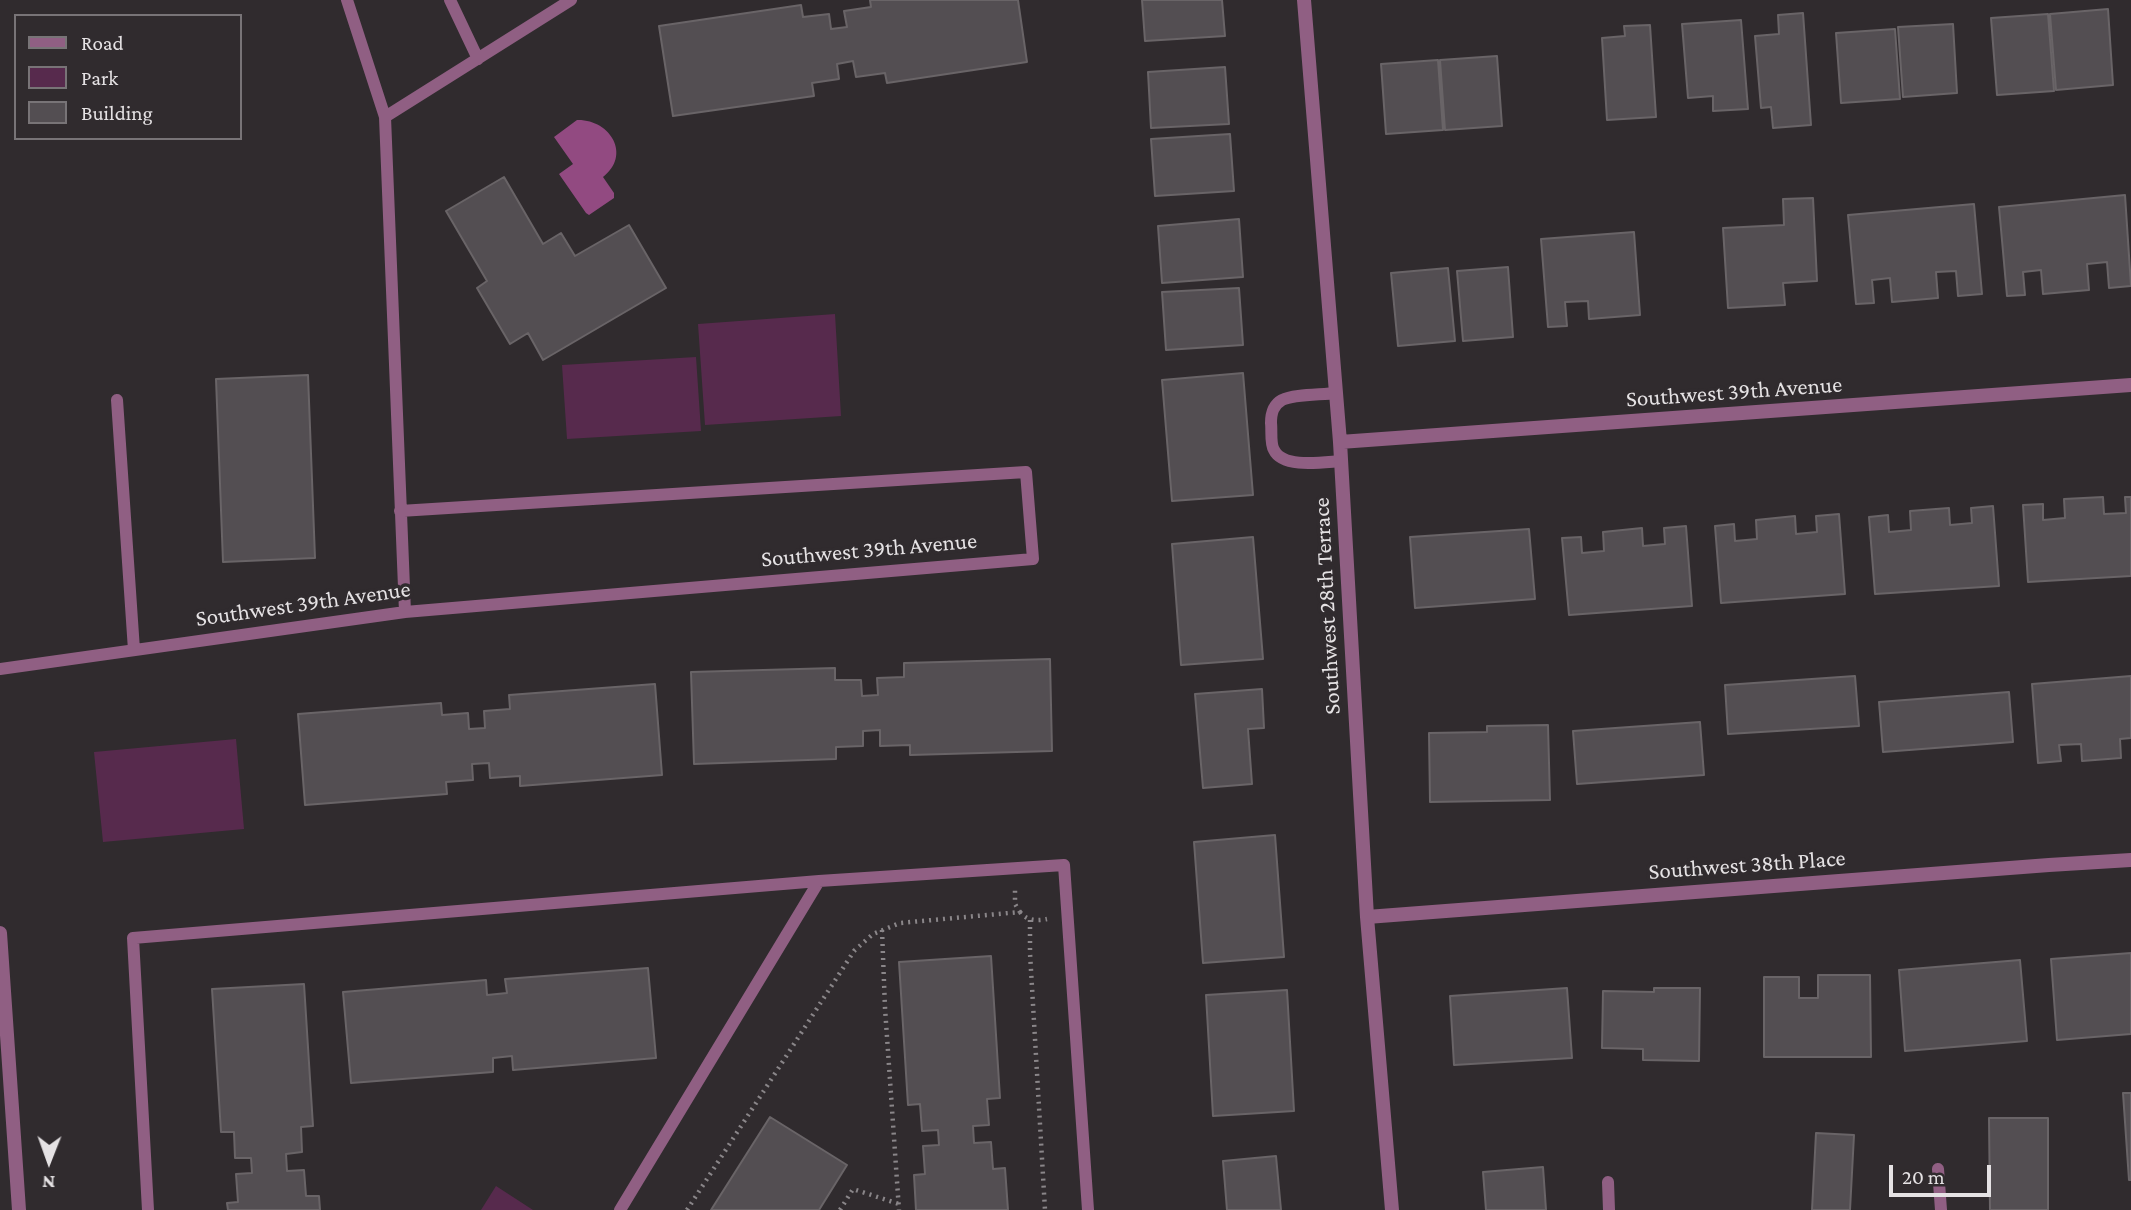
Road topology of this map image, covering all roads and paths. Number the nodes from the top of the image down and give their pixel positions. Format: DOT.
graph roads {
  1 [pos="347,0"];
  2 [pos="450,0"];
  3 [pos="570,0"];
  4 [pos="1304,0"];
  5 [pos="478,59"];
  6 [pos="385,117"];
  7 [pos="2131,385"];
  8 [pos="1336,393"];
  9 [pos="117,400"];
  10 [pos="1340,442"];
  11 [pos="1341,461"];
  12 [pos="400,511"];
  13 [pos="405,612"];
  14 [pos="134,650"];
  15 [pos="0,669"];
  16 [pos="2131,860"];
  17 [pos="1014,868"];
  18 [pos="820,881"];
  19 [pos="1367,916"];
  20 [pos="1030,920"];
  21 [pos="882,930"];
  22 [pos="0,933"];
  23 [pos="1938,1169"];
  24 [pos="1608,1182"];
  25 [pos="899,1207"];
  26 [pos="19,1210"];
  27 [pos="148,1210"];
  28 [pos="620,1210"];
  29 [pos="687,1210"];
  30 [pos="840,1210"];
  31 [pos="1045,1210"];
  32 [pos="1088,1210"];
  33 [pos="1392,1210"];
  34 [pos="1609,1210"];
  35 [pos="1941,1210"];
  1 -- 6 [label="lane"];
  2 -- 5 [label="lane"];
  3 -- 5 [label="lane"];
  4 -- 8 [label="street, Southwest 28th Terrace"];
  5 -- 6 [label="lane"];
  6 -- 12 [label="lane"];
  7 -- 10 [label="street, Southwest 39th Avenue"];
  8 -- 10 [label="street, Southwest 28th Terrace"];
  8 -- 11 [label="lane"];
  9 -- 14 [label="lane"];
  10 -- 11 [label="street, Southwest 28th Terrace"];
  11 -- 19 [label="street, Southwest 28th Terrace"];
  12 -- 13 [label="lane"];
  12 -- 13 [label="lane, Southwest 39th Avenue"];
  13 -- 14 [label="lane, Southwest 39th Avenue"];
  14 -- 15 [label="lane, Southwest 39th Avenue"];
  16 -- 19 [label="street, Southwest 38th Place"];
  17 -- 18 [label="lane"];
  17 -- 21 [label="path"];
  17 -- 32 [label="lane"];
  18 -- 27 [label="lane"];
  18 -- 28 [label="lane"];
  19 -- 33 [label="street, Southwest 28th Terrace"];
  20 -- 31 [label="path"];
  21 -- 25 [label="path"];
  21 -- 29 [label="path"];
  22 -- 26 [label="street"];
  23 -- 35 [label="lane"];
  24 -- 34 [label="lane"];
  25 -- 30 [label="path"];
}
